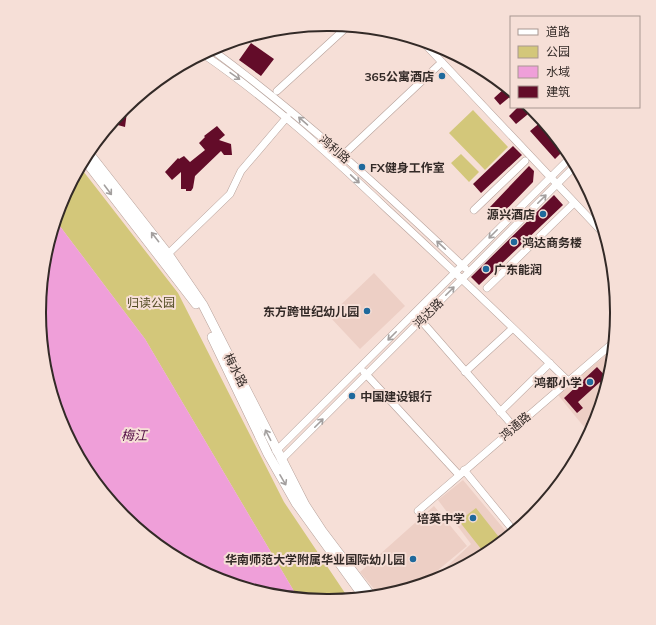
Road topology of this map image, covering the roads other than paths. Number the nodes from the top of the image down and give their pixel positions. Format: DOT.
graph roads {
  1 [pos="342,32"];
  2 [pos="431,50"];
  3 [pos="216,54"];
  4 [pos="208,58"];
  5 [pos="442,62"];
  6 [pos="277,91"];
  7 [pos="287,117"];
  8 [pos="343,156"];
  9 [pos="93,158"];
  10 [pos="337,161"];
  11 [pos="525,161"];
  12 [pos="566,162"];
  13 [pos="88,165"];
  14 [pos="571,170"];
  15 [pos="550,177"];
  16 [pos="557,184"];
  17 [pos="574,203"];
  18 [pos="474,210"];
  19 [pos="596,226"];
  20 [pos="168,254"];
  21 [pos="462,266"];
  22 [pos="455,272"];
  23 [pos="469,272"];
  24 [pos="462,279"];
  25 [pos="486,288"];
  26 [pos="414,313"];
  27 [pos="421,320"];
  28 [pos="513,328"];
  29 [pos="607,348"];
  30 [pos="550,363"];
  31 [pos="360,368"];
  32 [pos="465,372"];
  33 [pos="367,374"];
  34 [pos="568,381"];
  35 [pos="500,412"];
  36 [pos="514,427"];
  37 [pos="276,451"];
  38 [pos="281,460"];
  39 [pos="462,472"];
  40 [pos="418,511"];
  41 [pos="510,527"];
  42 [pos="360,592"];
  43 [pos="368,592"];
  1 -- 6 [label="street"];
  2 -- 5 [label="street"];
  8 -- 3 [label="street, 鸿利路, one-way"];
  4 -- 7 [label="street, 鸿利路, one-way"];
  5 -- 8 [label="street"];
  5 -- 15 [label="street"];
  7 -- 10 [label="street, 鸿利路"];
  7 -- 20 [label="street"];
  8 -- 10 [label="street"];
  21 -- 8 [label="street, 鸿利路, one-way"];
  20 -- 9 [label="main road, 梅水路, one-way"];
  10 -- 22 [label="street, 鸿利路, one-way"];
  11 -- 18 [label="street"];
  12 -- 15 [label="street, 鸿达路"];
  13 -- 42 [label="main road, 梅水路, one-way"];
  14 -- 16 [label="street, 鸿达路"];
  15 -- 16 [label="street"];
  15 -- 21 [label="street, 鸿达路, one-way"];
  16 -- 17 [label="street"];
  23 -- 16 [label="street, 鸿达路, one-way"];
  17 -- 19 [label="street"];
  17 -- 25 [label="street"];
  37 -- 20 [label="main road, 梅水路, one-way"];
  21 -- 22 [label="street, 鸿达路"];
  21 -- 23 [label="street, 鸿利路"];
  22 -- 24 [label="street, 鸿利路"];
  22 -- 26 [label="street, 鸿达路"];
  23 -- 24 [label="street, 鸿达路"];
  27 -- 24 [label="street, 鸿达路, one-way"];
  24 -- 28 [label="street, 鸿利路"];
  26 -- 27 [label="street"];
  26 -- 31 [label="street, 鸿达路, one-way"];
  27 -- 32 [label="street"];
  27 -- 33 [label="street, 鸿达路"];
  28 -- 30 [label="street, 鸿利路"];
  28 -- 32 [label="street"];
  29 -- 34 [label="street, 鸿通路"];
  30 -- 34 [label="street, 鸿利路"];
  30 -- 35 [label="street"];
  31 -- 33 [label="street"];
  31 -- 37 [label="street, 鸿达路"];
  32 -- 35 [label="street"];
  38 -- 33 [label="street, 鸿达路, one-way"];
  33 -- 39 [label="street"];
  34 -- 36 [label="street, 鸿通路"];
  35 -- 36 [label="street"];
  36 -- 39 [label="street, 鸿通路"];
  37 -- 38 [label="main road, 梅水路"];
  38 -- 43 [label="main road, 梅水路"];
  39 -- 40 [label="street, 鸿通路"];
  39 -- 41 [label="street"];
}
